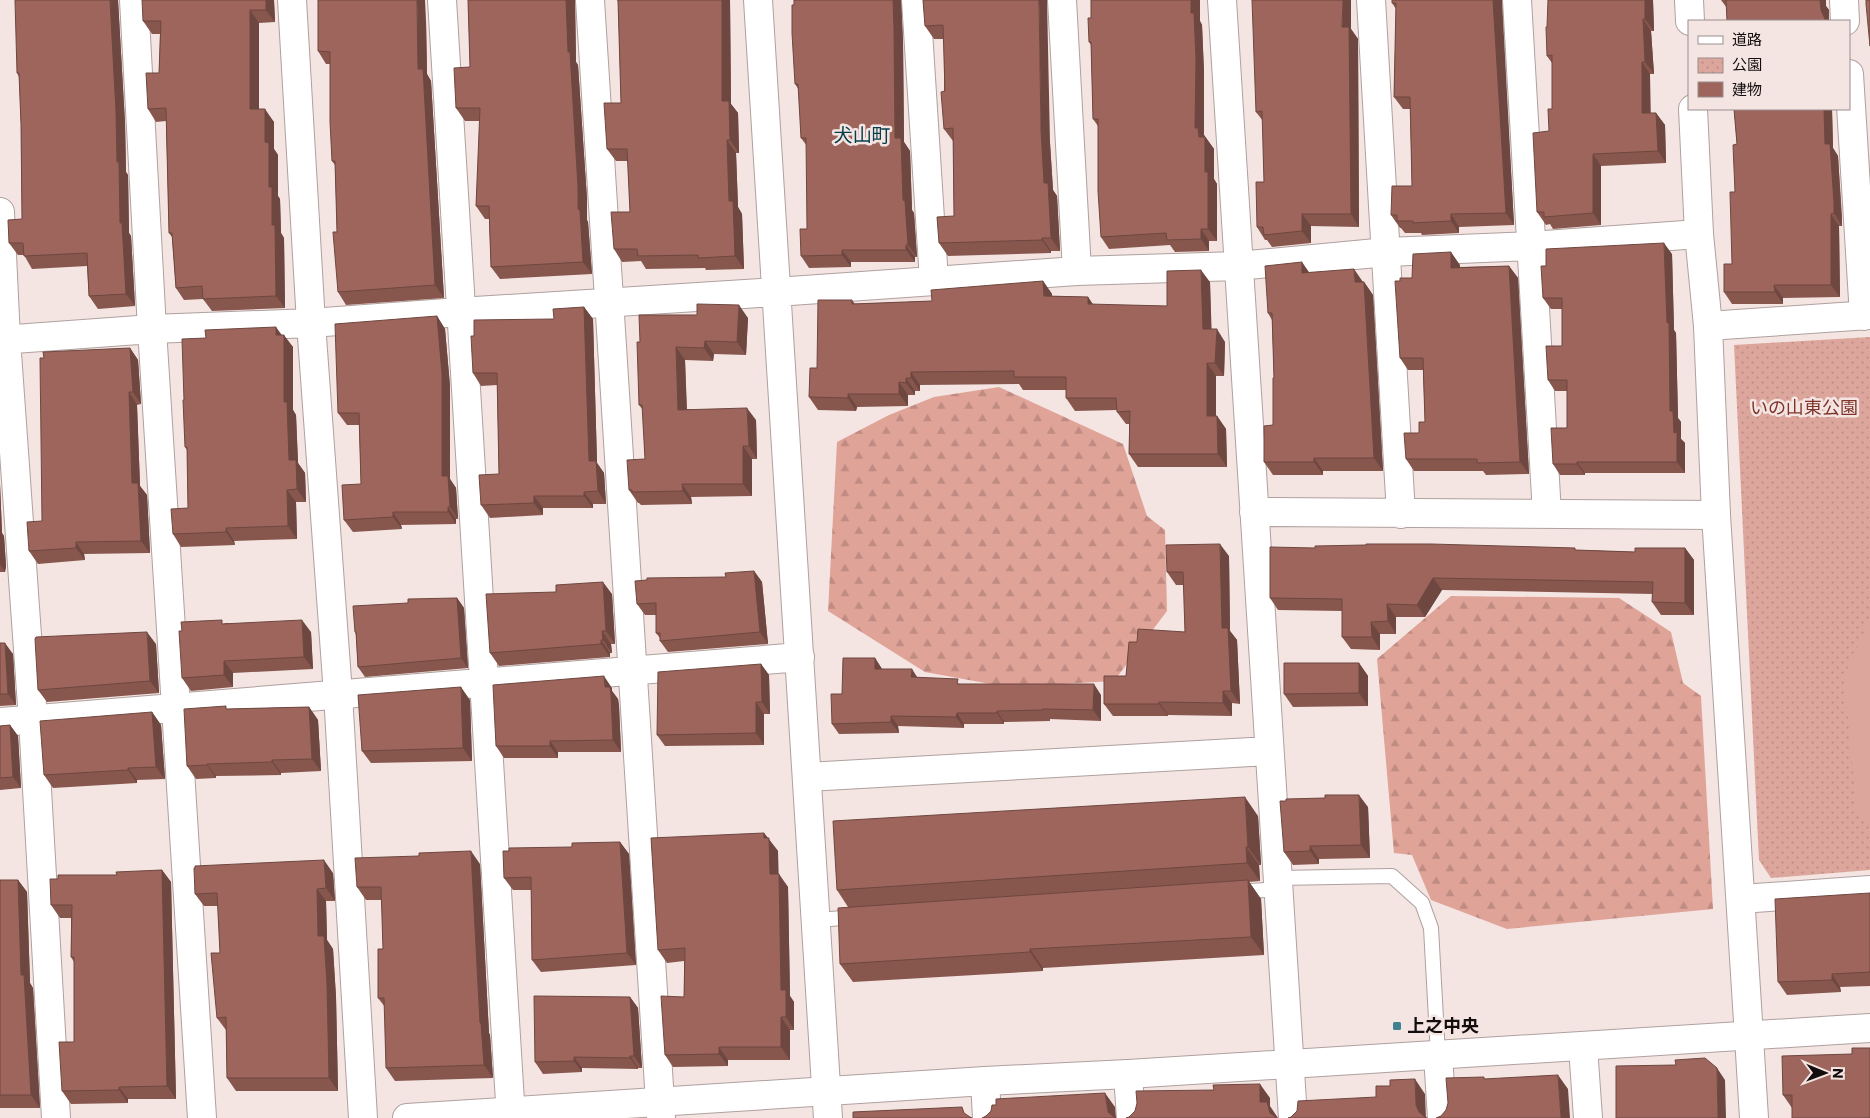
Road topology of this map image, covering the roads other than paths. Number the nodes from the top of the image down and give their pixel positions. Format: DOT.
graph roads {
  1 [pos="134,0"];
  2 [pos="292,0"];
  3 [pos="442,0"];
  4 [pos="590,0"];
  5 [pos="758,0"];
  6 [pos="916,0"];
  7 [pos="1062,0"];
  8 [pos="1222,0"];
  9 [pos="1371,0"];
  10 [pos="1517,0"];
  11 [pos="1689,0"];
  12 [pos="1844,0"];
  13 [pos="1690,20"];
  14 [pos="1846,20"];
  15 [pos="1850,87"];
  16 [pos="1694,110"];
  17 [pos="0,212"];
  18 [pos="1699,234"];
  19 [pos="1531,246"];
  20 [pos="1387,252"];
  21 [pos="1238,266"];
  22 [pos="1077,272"];
  23 [pos="934,282"];
  24 [pos="776,292"];
  25 [pos="609,302"];
  26 [pos="460,312"];
  27 [pos="1867,315"];
  28 [pos="311,323"];
  29 [pos="1708,326"];
  30 [pos="152,329"];
  31 [pos="3,340"];
  32 [pos="1254,512"];
  33 [pos="1401,514"];
  34 [pos="1547,514"];
  35 [pos="1716,515"];
  36 [pos="800,657"];
  37 [pos="633,670"];
  38 [pos="484,682"];
  39 [pos="338,694"];
  40 [pos="176,708"];
  41 [pos="33,720"];
  42 [pos="0,722"];
  43 [pos="1269,751"];
  44 [pos="807,777"];
  45 [pos="1278,884"];
  46 [pos="1870,890"];
  47 [pos="1219,893"];
  48 [pos="1741,899"];
  49 [pos="866,917"];
  50 [pos="816,920"];
  51 [pos="1870,1028"];
  52 [pos="1749,1037"];
  53 [pos="1584,1047"];
  54 [pos="1438,1055"];
  55 [pos="1289,1064"];
  56 [pos="1128,1074"];
  57 [pos="985,1081"];
  58 [pos="828,1105"];
  59 [pos="661,1110"];
  60 [pos="511,1115"];
  61 [pos="56,1118"];
  62 [pos="202,1118"];
  63 [pos="363,1118"];
  64 [pos="407,1118"];
  65 [pos="987,1118"];
  66 [pos="1131,1118"];
  67 [pos="1293,1118"];
  68 [pos="1442,1118"];
  69 [pos="1588,1118"];
  70 [pos="1754,1118"];
  1 -- 30 [label="street"];
  2 -- 28 [label="street"];
  3 -- 26 [label="street"];
  4 -- 25 [label="street"];
  5 -- 24 [label="street"];
  6 -- 23 [label="street"];
  7 -- 22 [label="street"];
  8 -- 21 [label="street"];
  9 -- 20 [label="street"];
  10 -- 19 [label="street"];
  11 -- 13 [label="street"];
  12 -- 14 [label="street"];
  15 -- 27 [label="street"];
  16 -- 18 [label="street"];
  17 -- 31 [label="street"];
  18 -- 19 [label="street"];
  18 -- 29 [label="street"];
  19 -- 20 [label="street"];
  19 -- 34 [label="street"];
  20 -- 21 [label="street"];
  20 -- 33 [label="street"];
  21 -- 22 [label="street"];
  21 -- 32 [label="street"];
  22 -- 23 [label="street"];
  23 -- 24 [label="street"];
  24 -- 25 [label="street"];
  24 -- 36 [label="street"];
  25 -- 26 [label="street"];
  25 -- 37 [label="street"];
  26 -- 28 [label="street"];
  26 -- 38 [label="street"];
  27 -- 29 [label="street"];
  28 -- 30 [label="street"];
  28 -- 39 [label="street"];
  29 -- 35 [label="street"];
  30 -- 31 [label="street"];
  30 -- 40 [label="street"];
  31 -- 41 [label="street"];
  32 -- 33 [label="street"];
  32 -- 43 [label="street"];
  33 -- 34 [label="street"];
  34 -- 35 [label="street"];
  35 -- 48 [label="street"];
  36 -- 37 [label="street"];
  36 -- 44 [label="street"];
  37 -- 38 [label="street"];
  37 -- 59 [label="street"];
  38 -- 39 [label="street"];
  38 -- 60 [label="street"];
  39 -- 40 [label="street"];
  39 -- 63 [label="street"];
  40 -- 41 [label="street"];
  40 -- 62 [label="street"];
  41 -- 42 [label="street"];
  41 -- 61 [label="street"];
  43 -- 44 [label="street"];
  43 -- 45 [label="street"];
  44 -- 50 [label="street"];
  45 -- 47 [label="lane"];
  45 -- 54 [label="lane"];
  45 -- 55 [label="street"];
  46 -- 48 [label="street"];
  48 -- 52 [label="street"];
  49 -- 50 [label="lane"];
  50 -- 58 [label="street"];
  51 -- 52 [label="street"];
  52 -- 53 [label="street"];
  52 -- 70 [label="street"];
  53 -- 54 [label="street"];
  53 -- 69 [label="street"];
  54 -- 55 [label="street"];
  54 -- 68 [label="street"];
  55 -- 56 [label="street"];
  55 -- 67 [label="street"];
  56 -- 57 [label="street"];
  56 -- 66 [label="street"];
  57 -- 58 [label="street"];
  57 -- 65 [label="street"];
  58 -- 59 [label="street"];
  59 -- 60 [label="street"];
  60 -- 64 [label="street"];
}
